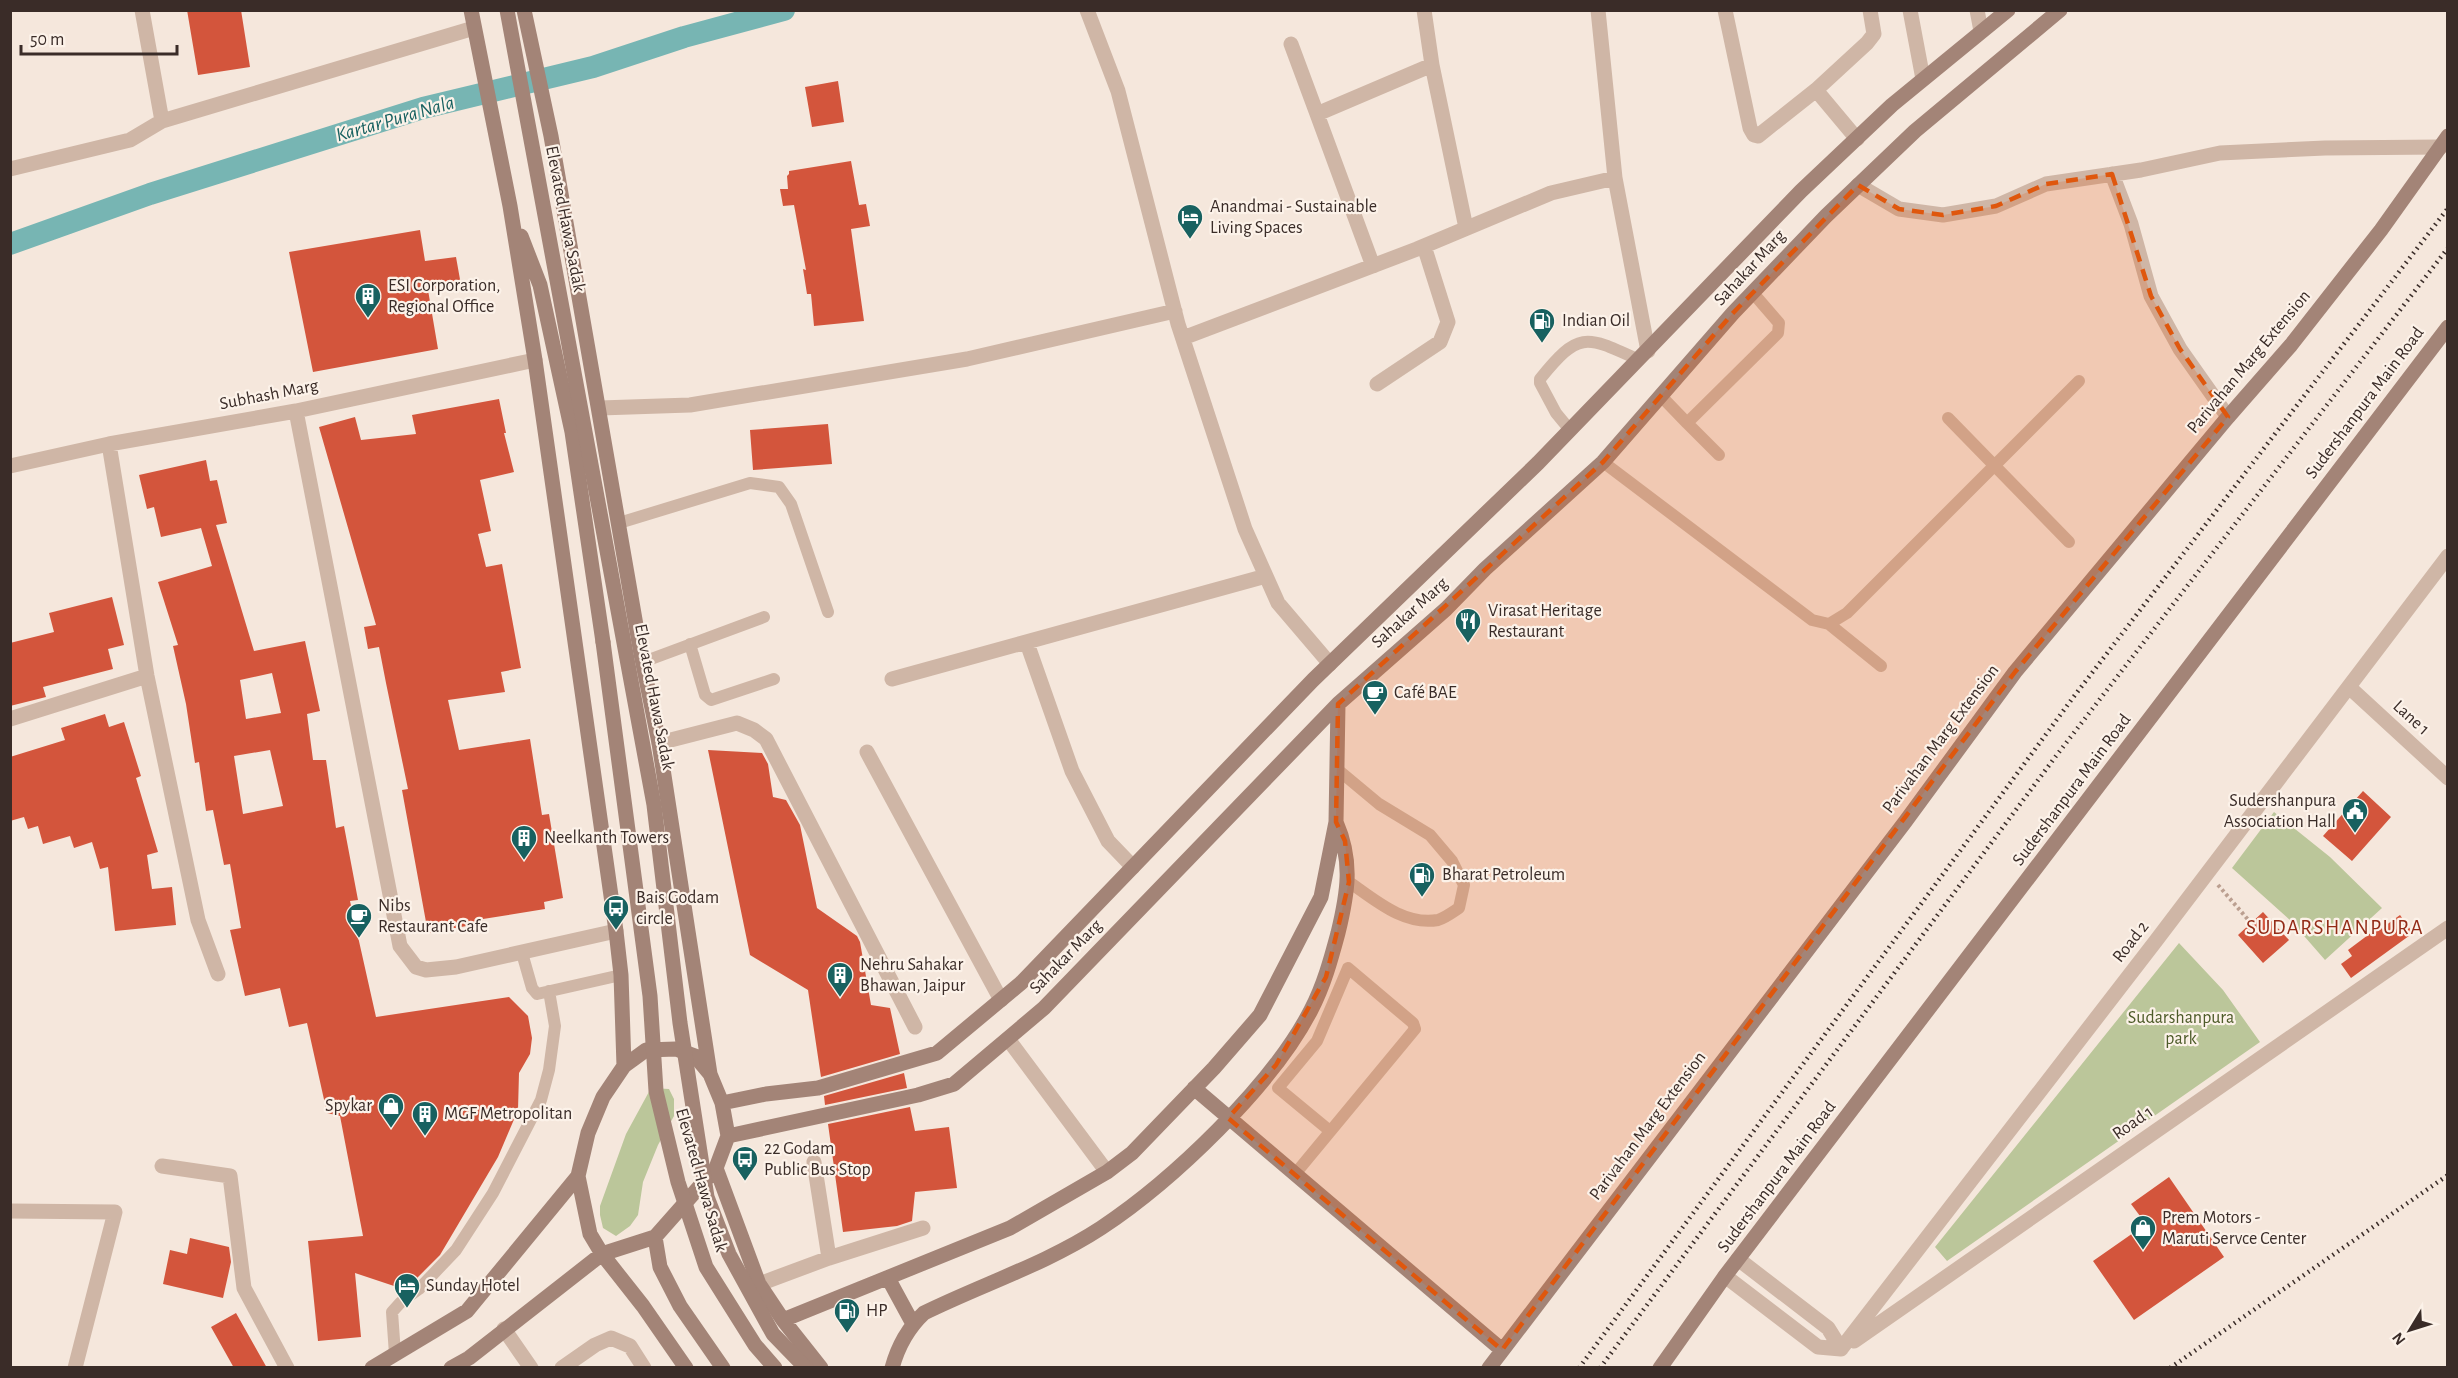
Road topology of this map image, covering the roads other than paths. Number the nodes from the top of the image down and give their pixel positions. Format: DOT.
graph roads {
  1 [pos="142,10"];
  2 [pos="471,10"];
  3 [pos="507,10"];
  4 [pos="524,10"];
  5 [pos="1087,10"];
  6 [pos="1424,10"];
  7 [pos="1598,10"];
  8 [pos="1725,10"];
  9 [pos="1870,10"];
  10 [pos="1910,10"];
  11 [pos="1977,10"];
  12 [pos="2008,10"];
  13 [pos="2060,10"];
  14 [pos="474,28"];
  15 [pos="1981,31"];
  16 [pos="1291,44"];
  17 [pos="1432,65"];
  18 [pos="1923,79"];
  19 [pos="1816,90"];
  20 [pos="1317,114"];
  21 [pos="162,120"];
  22 [pos="1857,138"];
  23 [pos="2444,142"];
  24 [pos="10,169"];
  25 [pos="2112,174"];
  26 [pos="1615,178"];
  27 [pos="1858,185"];
  28 [pos="510,206"];
  29 [pos="1466,228"];
  30 [pos="1424,246"];
  31 [pos="1373,266"];
  32 [pos="1753,293"];
  33 [pos="1175,311"];
  34 [pos="2448,327"];
  35 [pos="1183,338"];
  36 [pos="1643,356"];
  37 [pos="535,360"];
  38 [pos="2079,381"];
  39 [pos="1377,384"];
  40 [pos="1661,396"];
  41 [pos="600,408"];
  42 [pos="296,411"];
  43 [pos="2228,417"];
  44 [pos="1948,418"];
  45 [pos="1687,423"];
  46 [pos="1570,430"];
  47 [pos="109,444"];
  48 [pos="1719,455"];
  49 [pos="1603,462"];
  50 [pos="10,466"];
  51 [pos="1994,467"];
  52 [pos="619,523"];
  53 [pos="2069,542"];
  54 [pos="2448,556"];
  55 [pos="1266,576"];
  56 [pos="828,612"];
  57 [pos="764,617"];
  58 [pos="1829,624"];
  59 [pos="1027,643"];
  60 [pos="690,644"];
  61 [pos="643,662"];
  62 [pos="1330,664"];
  63 [pos="1881,666"];
  64 [pos="147,676"];
  65 [pos="774,679"];
  66 [pos="892,679"];
  67 [pos="2349,687"];
  68 [pos="1338,704"];
  69 [pos="10,719"];
  70 [pos="659,743"];
  71 [pos="867,752"];
  72 [pos="1337,769"];
  73 [pos="2448,778"];
  74 [pos="1336,822"];
  75 [pos="1133,867"];
  76 [pos="1349,882"];
  77 [pos="2448,928"];
  78 [pos="616,931"];
  79 [pos="522,953"];
  80 [pos="218,974"];
  81 [pos="621,975"];
  82 [pos="549,991"];
  83 [pos="1001,999"];
  84 [pos="915,1027"];
  85 [pos="1008,1039"];
  86 [pos="624,1066"];
  87 [pos="710,1074"];
  88 [pos="1194,1088"];
  89 [pos="722,1103"];
  90 [pos="1228,1118"];
  91 [pos="1330,1131"];
  92 [pos="728,1136"];
  93 [pos="814,1162"];
  94 [pos="162,1166"];
  95 [pos="716,1168"];
  96 [pos="1107,1172"];
  97 [pos="1295,1174"];
  98 [pos="578,1176"];
  99 [pos="10,1211"];
  100 [pos="923,1228"];
  101 [pos="656,1237"];
  102 [pos="602,1254"];
  103 [pos="829,1258"];
  104 [pos="1738,1259"];
  105 [pos="1725,1276"];
  106 [pos="888,1278"];
  107 [pos="759,1284"];
  108 [pos="783,1320"];
  109 [pos="913,1323"];
  110 [pos="504,1329"];
  111 [pos="1841,1349"];
  112 [pos="1502,1350"];
  113 [pos="396,1354"];
  114 [pos="472,1363"];
  115 [pos="75,1368"];
  116 [pos="287,1368"];
  117 [pos="372,1368"];
  118 [pos="451,1368"];
  119 [pos="531,1368"];
  120 [pos="562,1368"];
  121 [pos="644,1368"];
  122 [pos="686,1368"];
  123 [pos="723,1368"];
  124 [pos="775,1368"];
  125 [pos="806,1368"];
  126 [pos="821,1368"];
  127 [pos="892,1368"];
  128 [pos="1489,1368"];
  129 [pos="1660,1368"];
  1 -- 21 [label="street"];
  2 -- 14 [label="street"];
  3 -- 125 [label="street, Elevated Hawa Sadak, bridge"];
  4 -- 41 [label="street"];
  5 -- 33 [label="street"];
  6 -- 17 [label="street"];
  7 -- 26 [label="street"];
  8 -- 19 [label="street"];
  9 -- 19 [label="street"];
  10 -- 18 [label="street"];
  11 -- 15 [label="street"];
  12 -- 15 [label="street, Sahakar Marg"];
  13 -- 27 [label="street, Sahakar Marg"];
  14 -- 21 [label="street"];
  14 -- 28 [label="street"];
  15 -- 18 [label="street, Sahakar Marg"];
  16 -- 20 [label="street"];
  17 -- 20 [label="street"];
  17 -- 29 [label="street"];
  18 -- 22 [label="street, Sahakar Marg"];
  19 -- 22 [label="street"];
  20 -- 31 [label="street"];
  21 -- 24 [label="street"];
  22 -- 36 [label="street, Sahakar Marg"];
  23 -- 25 [label="street"];
  23 -- 43 [label="street, Parivahan Marg Extension"];
  25 -- 27 [label="street"];
  25 -- 43 [label="street"];
  26 -- 29 [label="street"];
  26 -- 36 [label="street"];
  27 -- 32 [label="street, Sahakar Marg"];
  28 -- 37 [label="street"];
  28 -- 124 [label="street, Elevated Hawa Sadak, bridge"];
  29 -- 30 [label="street"];
  30 -- 31 [label="street"];
  30 -- 39 [label="street"];
  31 -- 35 [label="street"];
  32 -- 40 [label="street, Sahakar Marg"];
  32 -- 45 [label="lane"];
  33 -- 35 [label="street"];
  33 -- 41 [label="street"];
  34 -- 104 [label="street, Sudershanpura Main Road"];
  35 -- 55 [label="street"];
  36 -- 46 [label="street, Sahakar Marg"];
  36 -- 46 [label="lane"];
  37 -- 42 [label="street, Subhash Marg"];
  37 -- 78 [label="street"];
  38 -- 51 [label="lane"];
  40 -- 45 [label="lane"];
  40 -- 49 [label="street, Sahakar Marg"];
  41 -- 52 [label="street"];
  42 -- 47 [label="street, Subhash Marg"];
  42 -- 79 [label="street"];
  43 -- 112 [label="street, Parivahan Marg Extension"];
  44 -- 51 [label="lane"];
  45 -- 48 [label="lane"];
  46 -- 62 [label="street, Sahakar Marg"];
  47 -- 50 [label="street, Subhash Marg"];
  47 -- 64 [label="street"];
  49 -- 58 [label="lane"];
  49 -- 68 [label="street, Sahakar Marg"];
  51 -- 53 [label="lane"];
  51 -- 58 [label="lane"];
  52 -- 56 [label="lane"];
  52 -- 61 [label="street"];
  54 -- 67 [label="street, Road 2"];
  55 -- 59 [label="street"];
  55 -- 62 [label="street"];
  57 -- 60 [label="lane"];
  58 -- 63 [label="lane"];
  59 -- 66 [label="street"];
  59 -- 75 [label="street"];
  60 -- 61 [label="lane"];
  60 -- 65 [label="lane"];
  61 -- 70 [label="street"];
  62 -- 75 [label="street, Sahakar Marg"];
  64 -- 69 [label="street"];
  64 -- 80 [label="street"];
  67 -- 73 [label="street, Lane 1"];
  67 -- 111 [label="street, Road 2"];
  68 -- 72 [label="street"];
  68 -- 85 [label="street, Sahakar Marg"];
  70 -- 84 [label="street"];
  70 -- 87 [label="street"];
  71 -- 83 [label="street"];
  72 -- 74 [label="street"];
  72 -- 76 [label="lane"];
  74 -- 76 [label="street"];
  74 -- 88 [label="street"];
  75 -- 83 [label="street, Sahakar Marg"];
  76 -- 90 [label="street"];
  77 -- 111 [label="street, Road 1"];
  78 -- 79 [label="street"];
  78 -- 81 [label="street"];
  79 -- 82 [label="lane"];
  81 -- 82 [label="lane"];
  81 -- 86 [label="street"];
  82 -- 113 [label="lane"];
  83 -- 89 [label="street, Sahakar Marg"];
  85 -- 92 [label="street, Sahakar Marg"];
  85 -- 96 [label="street"];
  86 -- 87 [label="street"];
  86 -- 98 [label="street"];
  87 -- 89 [label="street"];
  88 -- 90 [label="street"];
  88 -- 96 [label="street"];
  89 -- 92 [label="street"];
  90 -- 97 [label="street"];
  90 -- 109 [label="street"];
  91 -- 91 [label="lane"];
  91 -- 97 [label="lane"];
  92 -- 95 [label="street"];
  93 -- 103 [label="street"];
  94 -- 116 [label="street"];
  95 -- 101 [label="street"];
  95 -- 107 [label="street"];
  96 -- 106 [label="street"];
  97 -- 112 [label="street"];
  98 -- 102 [label="street"];
  98 -- 113 [label="street"];
  99 -- 115 [label="street"];
  100 -- 103 [label="street"];
  101 -- 102 [label="street"];
  101 -- 123 [label="street"];
  102 -- 110 [label="street"];
  102 -- 122 [label="street"];
  103 -- 107 [label="street"];
  104 -- 105 [label="street, Sudershanpura Main Road"];
  104 -- 111 [label="street"];
  105 -- 111 [label="street"];
  105 -- 129 [label="street, Sudershanpura Main Road"];
  106 -- 108 [label="street"];
  106 -- 109 [label="street"];
  107 -- 108 [label="street"];
  108 -- 126 [label="street"];
  109 -- 127 [label="street"];
  110 -- 114 [label="street"];
  110 -- 119 [label="street"];
  112 -- 128 [label="street, Parivahan Marg Extension"];
  113 -- 117 [label="street"];
  114 -- 118 [label="street"];
  120 -- 121 [label="street"];
}
